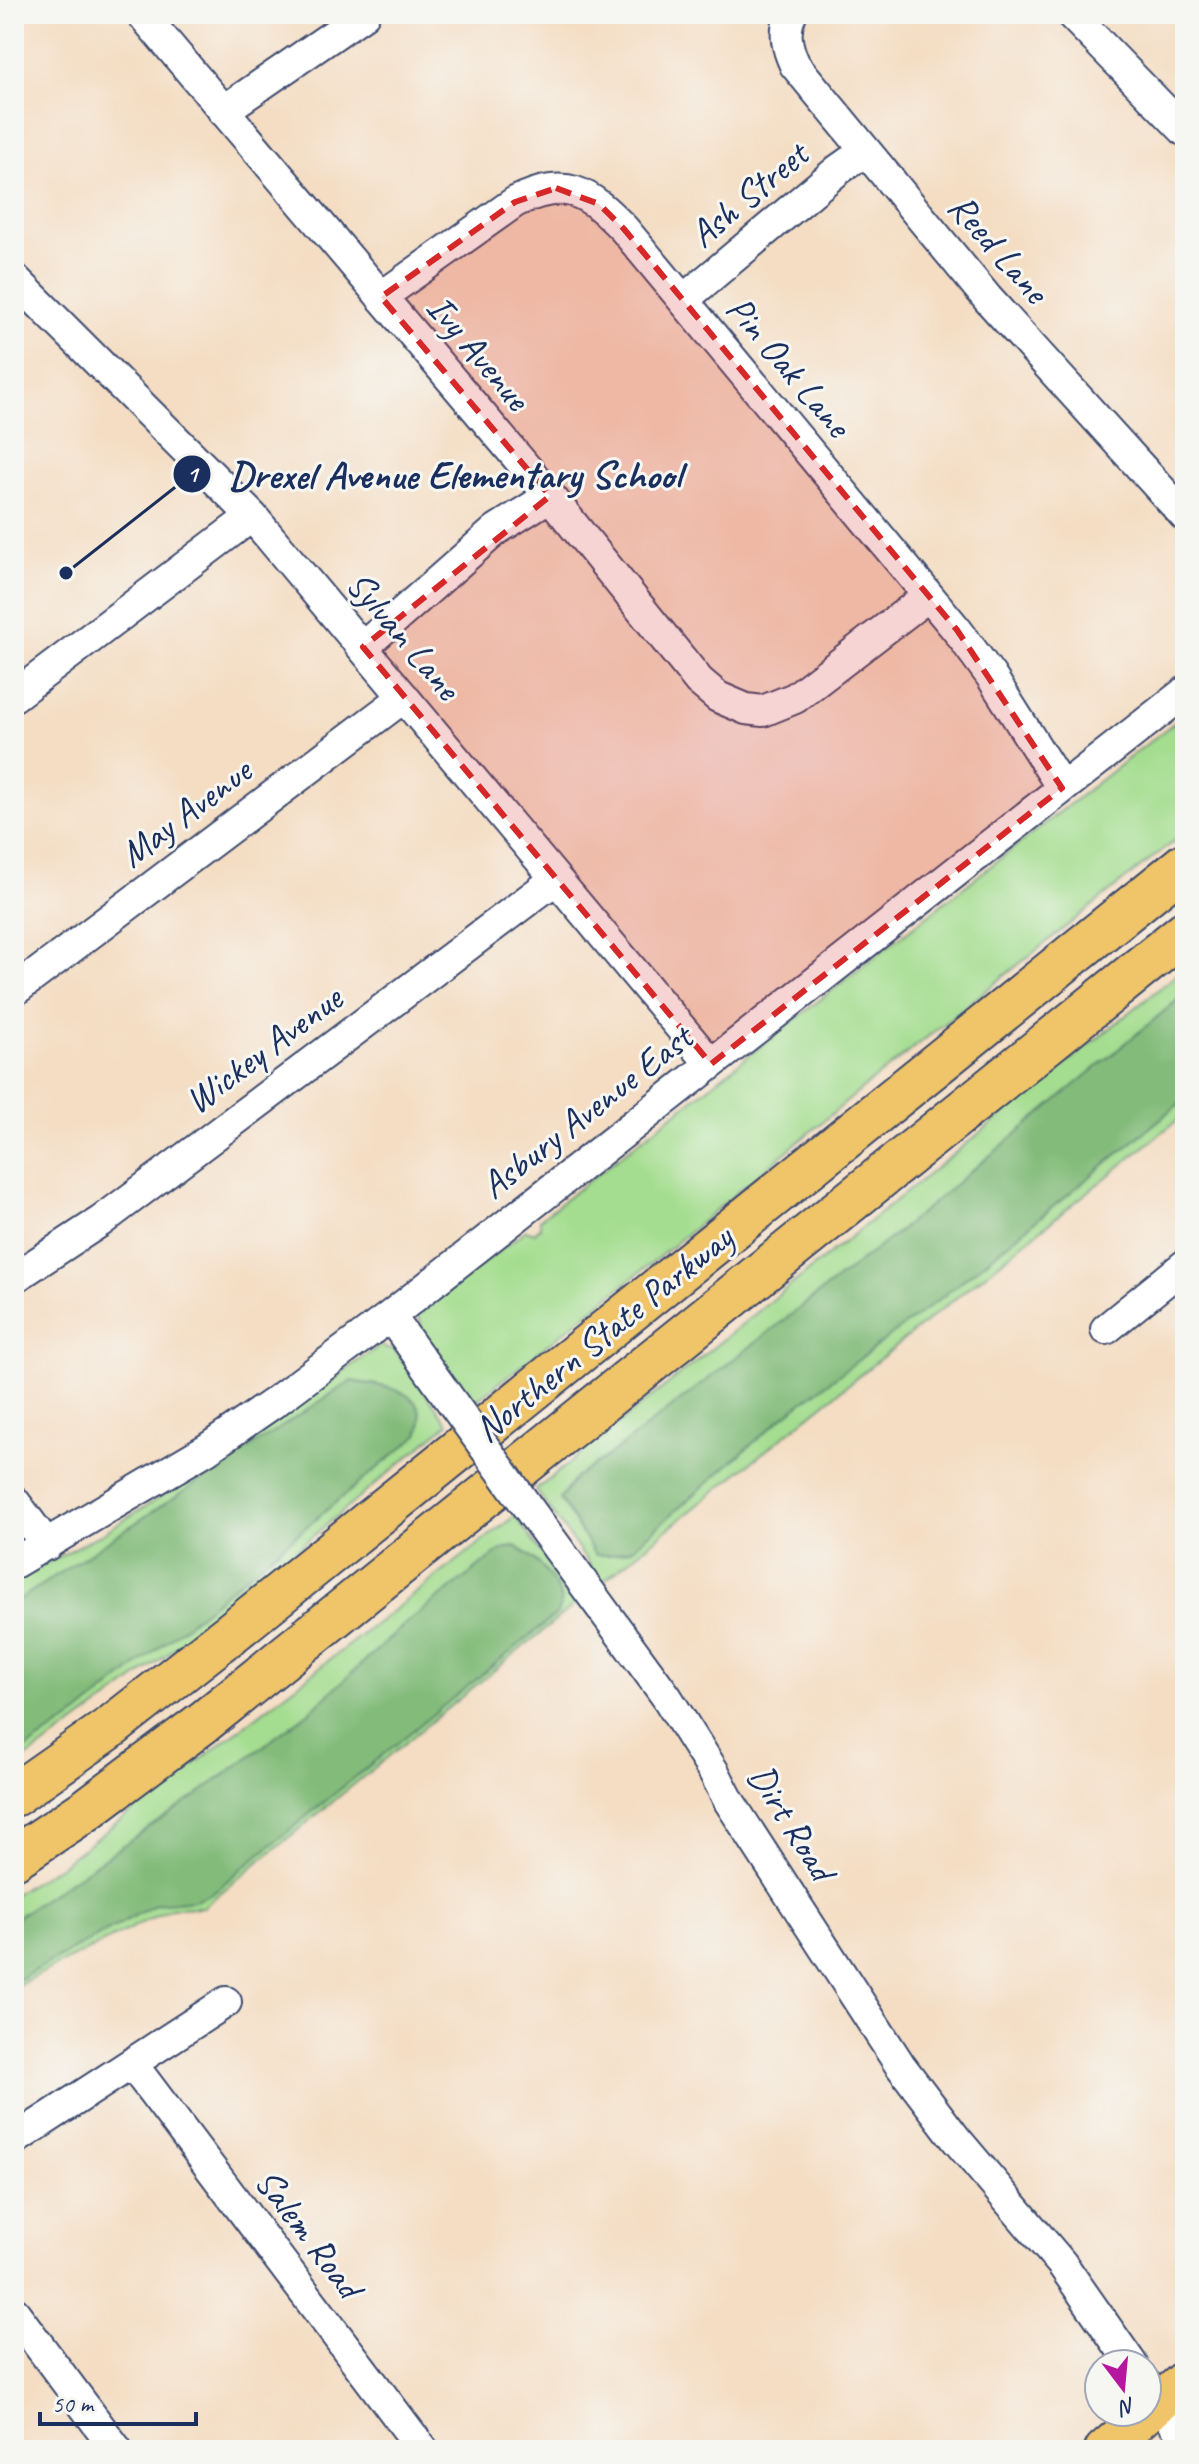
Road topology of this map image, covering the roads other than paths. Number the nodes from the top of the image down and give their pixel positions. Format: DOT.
graph roads {
  1 [pos="142,14"];
  2 [pos="364,14"];
  3 [pos="791,14"];
  4 [pos="1071,14"];
  5 [pos="223,111"];
  6 [pos="1185,131"];
  7 [pos="865,151"];
  8 [pos="14,278"];
  9 [pos="381,297"];
  10 [pos="683,300"];
  11 [pos="550,496"];
  12 [pos="252,516"];
  13 [pos="1185,516"];
  14 [pos="928,596"];
  15 [pos="363,647"];
  16 [pos="1185,692"];
  17 [pos="14,696"];
  18 [pos="404,697"];
  19 [pos="1062,788"];
  20 [pos="1185,864"];
  21 [pos="556,879"];
  22 [pos="1185,932"];
  23 [pos="14,991"];
  24 [pos="711,1064"];
  25 [pos="1185,1265"];
  26 [pos="14,1278"];
  27 [pos="390,1316"];
  28 [pos="1106,1329"];
  29 [pos="14,1501"];
  30 [pos="47,1545"];
  31 [pos="14,1563"];
  32 [pos="14,1795"];
  33 [pos="14,1858"];
  34 [pos="226,2002"];
  35 [pos="132,2064"];
  36 [pos="14,2140"];
  37 [pos="14,2312"];
  38 [pos="1121,2348"];
  39 [pos="1164,2389"];
  40 [pos="1185,2439"];
  41 [pos="117,2450"];
  42 [pos="423,2450"];
  43 [pos="1104,2450"];
  1 -- 5 [label="street, Ivy Avenue"];
  2 -- 5 [label="street"];
  3 -- 7 [label="street, Reed Lane"];
  4 -- 6 [label="street"];
  5 -- 9 [label="street, Ivy Avenue"];
  7 -- 10 [label="street, Ash Street"];
  7 -- 13 [label="street, Reed Lane"];
  8 -- 12 [label="street, Sylvan Lane"];
  9 -- 10 [label="street, Pin Oak Lane"];
  9 -- 11 [label="street, Ivy Avenue"];
  10 -- 14 [label="street, Pin Oak Lane"];
  11 -- 14 [label="street, Ivy Avenue"];
  11 -- 15 [label="street"];
  12 -- 15 [label="street, Sylvan Lane"];
  12 -- 17 [label="street"];
  14 -- 19 [label="street, Pin Oak Lane"];
  15 -- 18 [label="street, Sylvan Lane"];
  16 -- 19 [label="street, Asbury Avenue East"];
  18 -- 21 [label="street, Sylvan Lane"];
  18 -- 23 [label="street, May Avenue"];
  19 -- 24 [label="street, Asbury Avenue East"];
  20 -- 32 [label="highway, Northern State Parkway"];
  21 -- 24 [label="street, Sylvan Lane"];
  21 -- 26 [label="street, Wickey Avenue"];
  22 -- 33 [label="highway, Northern State Parkway"];
  24 -- 27 [label="street, Asbury Avenue East"];
  25 -- 28 [label="street"];
  27 -- 30 [label="street, Asbury Avenue East"];
  27 -- 38 [label="street, Dirt Road, bridge"];
  29 -- 30 [label="street"];
  30 -- 31 [label="street, Asbury Avenue East"];
  34 -- 35 [label="street"];
  35 -- 36 [label="street"];
  35 -- 42 [label="street, Salem Road"];
  37 -- 41 [label="street"];
  39 -- 40 [label="street"];
  39 -- 43 [label="main road"];
}
